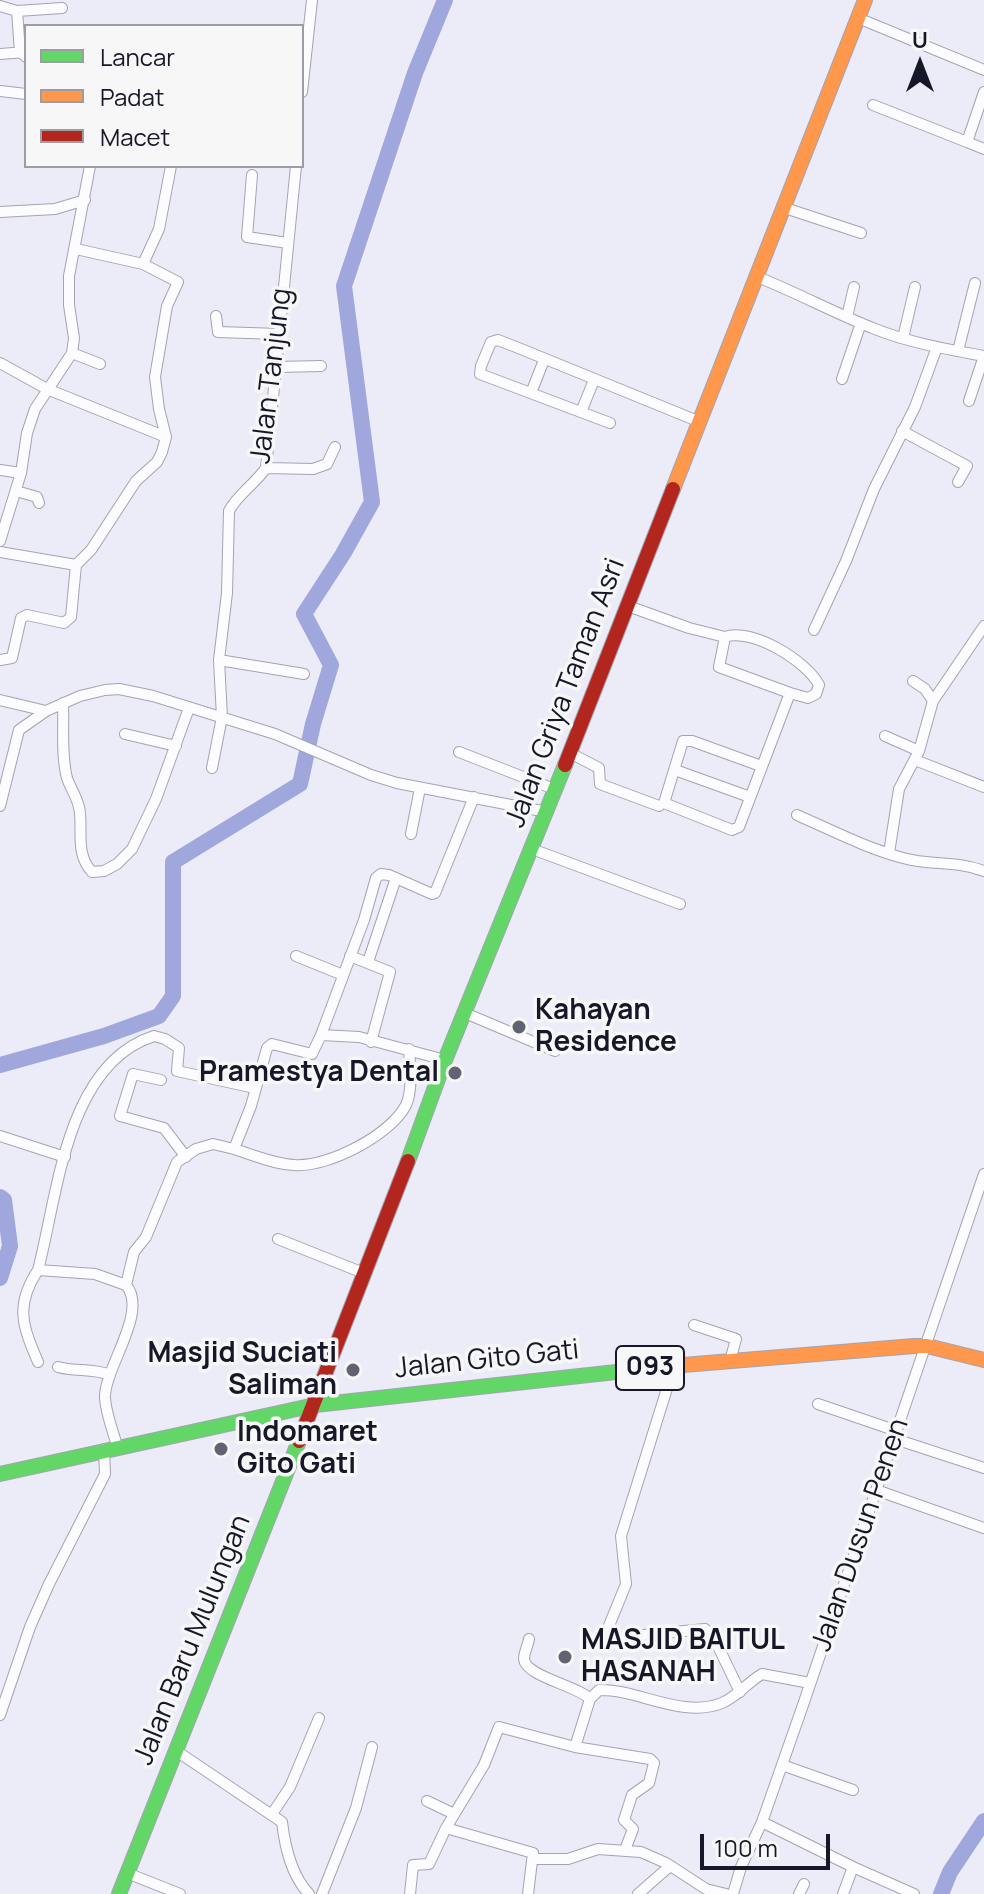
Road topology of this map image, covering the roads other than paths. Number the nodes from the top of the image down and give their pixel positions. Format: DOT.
graph roads {
  1 [pos="312,0"];
  2 [pos="865,0"];
  3 [pos="0,6"];
  4 [pos="62,8"];
  5 [pos="17,11"];
  6 [pos="858,18"];
  7 [pos="0,54"];
  8 [pos="24,54"];
  9 [pos="984,70"];
  10 [pos="304,74"];
  11 [pos="0,91"];
  12 [pos="984,92"];
  13 [pos="24,94"];
  14 [pos="873,105"];
  15 [pos="967,142"];
  16 [pos="984,149"];
  17 [pos="90,168"];
  18 [pos="171,168"];
  19 [pos="296,168"];
  20 [pos="252,175"];
  21 [pos="85,200"];
  22 [pos="785,208"];
  23 [pos="0,212"];
  24 [pos="861,233"];
  25 [pos="288,243"];
  26 [pos="76,249"];
  27 [pos="143,264"];
  28 [pos="755,276"];
  29 [pos="975,283"];
  30 [pos="854,287"];
  31 [pos="915,287"];
  32 [pos="216,316"];
  33 [pos="847,317"];
  34 [pos="861,323"];
  35 [pos="280,334"];
  36 [pos="903,338"];
  37 [pos="937,347"];
  38 [pos="958,351"];
  39 [pos="72,353"];
  40 [pos="984,356"];
  41 [pos="544,360"];
  42 [pos="0,363"];
  43 [pos="100,364"];
  44 [pos="321,366"];
  45 [pos="276,367"];
  46 [pos="842,379"];
  47 [pos="594,380"];
  48 [pos="47,389"];
  49 [pos="531,393"];
  50 [pos="969,401"];
  51 [pos="581,412"];
  52 [pos="700,422"];
  53 [pos="610,423"];
  54 [pos="902,431"];
  55 [pos="166,437"];
  56 [pos="335,447"];
  57 [pos="266,468"];
  58 [pos="0,470"];
  59 [pos="21,473"];
  60 [pos="958,482"];
  61 [pos="16,491"];
  62 [pos="39,503"];
  63 [pos="0,541"];
  64 [pos="0,552"];
  65 [pos="76,565"];
  66 [pos="628,606"];
  67 [pos="984,626"];
  68 [pos="814,630"];
  69 [pos="725,637"];
  70 [pos="0,660"];
  71 [pos="219,660"];
  72 [pos="304,674"];
  73 [pos="913,681"];
  74 [pos="790,693"];
  75 [pos="0,700"];
  76 [pos="933,701"];
  77 [pos="63,703"];
  78 [pos="189,708"];
  79 [pos="46,711"];
  80 [pos="222,717"];
  81 [pos="125,734"];
  82 [pos="885,736"];
  83 [pos="176,746"];
  84 [pos="459,752"];
  85 [pos="570,753"];
  86 [pos="917,756"];
  87 [pos="761,766"];
  88 [pos="212,768"];
  89 [pos="675,770"];
  90 [pos="984,787"];
  91 [pos="420,788"];
  92 [pos="554,789"];
  93 [pos="474,797"];
  94 [pos="750,797"];
  95 [pos="0,806"];
  96 [pos="659,806"];
  97 [pos="547,812"];
  98 [pos="797,815"];
  99 [pos="411,834"];
  100 [pos="532,849"];
  101 [pos="889,853"];
  102 [pos="984,871"];
  103 [pos="396,878"];
  104 [pos="680,904"];
  105 [pos="296,956"];
  106 [pos="350,956"];
  107 [pos="368,962"];
  108 [pos="343,975"];
  109 [pos="465,1013"];
  110 [pos="321,1035"];
  111 [pos="371,1042"];
  112 [pos="409,1049"];
  113 [pos="555,1051"];
  114 [pos="445,1060"];
  115 [pos="161,1080"];
  116 [pos="255,1088"];
  117 [pos="0,1136"];
  118 [pos="234,1149"];
  119 [pos="65,1157"];
  120 [pos="186,1157"];
  121 [pos="984,1174"];
  122 [pos="278,1239"];
  123 [pos="38,1270"];
  124 [pos="366,1274"];
  125 [pos="126,1285"];
  126 [pos="694,1325"];
  127 [pos="927,1346"];
  128 [pos="984,1360"];
  129 [pos="730,1361"];
  130 [pos="38,1362"];
  131 [pos="674,1366"];
  132 [pos="58,1367"];
  133 [pos="110,1375"];
  134 [pos="818,1404"];
  135 [pos="315,1405"];
  136 [pos="896,1435"];
  137 [pos="110,1448"];
  138 [pos="984,1468"];
  139 [pos="0,1474"];
  140 [pos="876,1490"];
  141 [pos="984,1528"];
  142 [pos="529,1639"];
  143 [pos="810,1683"];
  144 [pos="740,1692"];
  145 [pos="590,1699"];
  146 [pos="0,1715"];
  147 [pos="319,1718"];
  148 [pos="372,1747"];
  149 [pos="575,1747"];
  150 [pos="175,1750"];
  151 [pos="782,1765"];
  152 [pos="853,1790"];
  153 [pos="427,1801"];
  154 [pos="452,1813"];
  155 [pos="272,1814"];
  156 [pos="762,1822"];
  157 [pos="446,1828"];
  158 [pos="625,1850"];
  159 [pos="534,1859"];
  160 [pos="665,1862"];
  161 [pos="853,1867"];
  162 [pos="127,1873"];
  163 [pos="119,1894"];
  164 [pos="180,1894"];
  165 [pos="309,1894"];
  166 [pos="322,1894"];
  167 [pos="410,1894"];
  168 [pos="528,1894"];
  169 [pos="638,1894"];
  170 [pos="726,1894"];
  171 [pos="733,1894"];
  172 [pos="843,1894"];
  173 [pos="914,1894"];
  1 -- 10 [label="street"];
  2 -- 6 [label="street, Jalan Griya Taman Asri"];
  3 -- 5 [label="street"];
  4 -- 5 [label="street"];
  5 -- 8 [label="street"];
  6 -- 9 [label="street"];
  6 -- 22 [label="street, Jalan Griya Taman Asri"];
  7 -- 8 [label="street"];
  11 -- 13 [label="street"];
  12 -- 15 [label="street"];
  14 -- 15 [label="street"];
  15 -- 16 [label="street"];
  17 -- 21 [label="street"];
  18 -- 27 [label="street"];
  19 -- 25 [label="street, Jalan Tanjung"];
  20 -- 25 [label="street"];
  21 -- 23 [label="street"];
  21 -- 26 [label="street"];
  22 -- 24 [label="street"];
  22 -- 28 [label="street, Jalan Griya Taman Asri"];
  25 -- 35 [label="street, Jalan Tanjung"];
  26 -- 27 [label="street"];
  26 -- 39 [label="street"];
  27 -- 55 [label="street"];
  28 -- 33 [label="street"];
  28 -- 52 [label="street, Jalan Griya Taman Asri"];
  29 -- 38 [label="street"];
  30 -- 33 [label="street"];
  31 -- 36 [label="street"];
  32 -- 35 [label="street"];
  33 -- 34 [label="street"];
  34 -- 36 [label="street"];
  34 -- 46 [label="street"];
  35 -- 45 [label="street, Jalan Tanjung"];
  36 -- 37 [label="street"];
  37 -- 38 [label="street"];
  37 -- 54 [label="street"];
  38 -- 40 [label="street"];
  39 -- 43 [label="street"];
  39 -- 48 [label="street"];
  40 -- 50 [label="street"];
  41 -- 47 [label="street"];
  41 -- 49 [label="street"];
  41 -- 49 [label="street"];
  42 -- 48 [label="street"];
  44 -- 45 [label="street"];
  45 -- 57 [label="street, Jalan Tanjung"];
  47 -- 51 [label="street"];
  47 -- 52 [label="street"];
  48 -- 55 [label="street"];
  48 -- 59 [label="street"];
  49 -- 51 [label="street"];
  51 -- 53 [label="street"];
  52 -- 66 [label="street, Jalan Griya Taman Asri"];
  54 -- 60 [label="street"];
  54 -- 68 [label="street"];
  55 -- 65 [label="street"];
  56 -- 57 [label="street"];
  57 -- 71 [label="street, Jalan Tanjung"];
  58 -- 59 [label="street"];
  59 -- 61 [label="street"];
  61 -- 62 [label="street"];
  61 -- 63 [label="street"];
  64 -- 65 [label="street"];
  65 -- 70 [label="street"];
  66 -- 69 [label="street"];
  66 -- 85 [label="street, Jalan Griya Taman Asri"];
  67 -- 76 [label="street"];
  69 -- 74 [label="street"];
  69 -- 74 [label="street"];
  71 -- 72 [label="street"];
  71 -- 80 [label="street, Jalan Tanjung"];
  73 -- 76 [label="street"];
  74 -- 87 [label="street"];
  75 -- 79 [label="street"];
  76 -- 86 [label="street"];
  77 -- 78 [label="street"];
  77 -- 79 [label="street"];
  77 -- 83 [label="street"];
  78 -- 80 [label="street"];
  78 -- 83 [label="street"];
  79 -- 95 [label="street"];
  80 -- 88 [label="street, Jalan Tanjung"];
  80 -- 91 [label="street"];
  81 -- 83 [label="street"];
  82 -- 86 [label="street"];
  84 -- 92 [label="street"];
  85 -- 92 [label="street, Jalan Griya Taman Asri"];
  85 -- 96 [label="street"];
  86 -- 90 [label="street"];
  86 -- 101 [label="street"];
  87 -- 89 [label="street"];
  87 -- 94 [label="street"];
  89 -- 94 [label="street"];
  89 -- 94 [label="street"];
  91 -- 93 [label="street"];
  91 -- 99 [label="street"];
  92 -- 97 [label="street, Jalan Griya Taman Asri"];
  93 -- 97 [label="street"];
  93 -- 103 [label="street"];
  97 -- 100 [label="street, Jalan Griya Taman Asri"];
  98 -- 101 [label="street"];
  100 -- 104 [label="street"];
  100 -- 109 [label="street, Jalan Griya Taman Asri"];
  101 -- 102 [label="street"];
  103 -- 106 [label="street"];
  103 -- 107 [label="street"];
  105 -- 108 [label="street"];
  106 -- 107 [label="street"];
  106 -- 108 [label="street"];
  107 -- 111 [label="street"];
  108 -- 110 [label="street"];
  109 -- 113 [label="street"];
  109 -- 114 [label="street, Jalan Griya Taman Asri"];
  110 -- 111 [label="street"];
  110 -- 116 [label="street"];
  111 -- 112 [label="street"];
  112 -- 114 [label="street"];
  112 -- 118 [label="street"];
  114 -- 124 [label="street, Jalan Griya Taman Asri"];
  115 -- 120 [label="street"];
  116 -- 118 [label="street"];
  116 -- 119 [label="street"];
  117 -- 119 [label="street"];
  118 -- 120 [label="street"];
  119 -- 123 [label="street"];
  120 -- 125 [label="street"];
  121 -- 127 [label="street, Jalan Dusun Penen"];
  122 -- 124 [label="street"];
  123 -- 125 [label="street"];
  123 -- 130 [label="street"];
  124 -- 135 [label="street, Jalan Griya Taman Asri"];
  125 -- 133 [label="street"];
  126 -- 129 [label="street"];
  127 -- 128 [label="street, Jalan Gito Gati / 093"];
  127 -- 129 [label="street, Jalan Gito Gati / 093"];
  127 -- 136 [label="street, Jalan Dusun Penen"];
  129 -- 131 [label="street, Jalan Gito Gati / 093"];
  131 -- 135 [label="street, Jalan Gito Gati / 093"];
  131 -- 144 [label="street"];
  132 -- 133 [label="street"];
  133 -- 137 [label="street"];
  134 -- 136 [label="street"];
  135 -- 137 [label="street, Jalan Gito Gati / 093"];
  135 -- 150 [label="street, Jalan Baru Mulungan"];
  136 -- 138 [label="street"];
  136 -- 140 [label="street, Jalan Dusun Penen"];
  137 -- 139 [label="street, Jalan Gito Gati / 093"];
  137 -- 146 [label="street"];
  140 -- 141 [label="street"];
  140 -- 143 [label="street, Jalan Dusun Penen"];
  142 -- 145 [label="street"];
  143 -- 144 [label="street"];
  143 -- 151 [label="street, Jalan Dusun Penen"];
  144 -- 145 [label="street"];
  145 -- 149 [label="street"];
  147 -- 155 [label="street"];
  148 -- 166 [label="street"];
  149 -- 154 [label="street"];
  149 -- 158 [label="street"];
  150 -- 155 [label="street"];
  150 -- 162 [label="street, Jalan Baru Mulungan"];
  151 -- 152 [label="street"];
  151 -- 156 [label="street, Jalan Dusun Penen"];
  153 -- 154 [label="street"];
  154 -- 157 [label="street"];
  155 -- 165 [label="street"];
  156 -- 161 [label="street"];
  156 -- 171 [label="street, Jalan Dusun Penen"];
  157 -- 159 [label="street"];
  157 -- 167 [label="street"];
  158 -- 159 [label="street"];
  158 -- 160 [label="street"];
  159 -- 168 [label="street"];
  160 -- 169 [label="street"];
  160 -- 170 [label="street"];
  161 -- 172 [label="street"];
  161 -- 173 [label="street"];
  162 -- 163 [label="street, Jalan Baru Mulungan"];
  162 -- 164 [label="street"];
}
